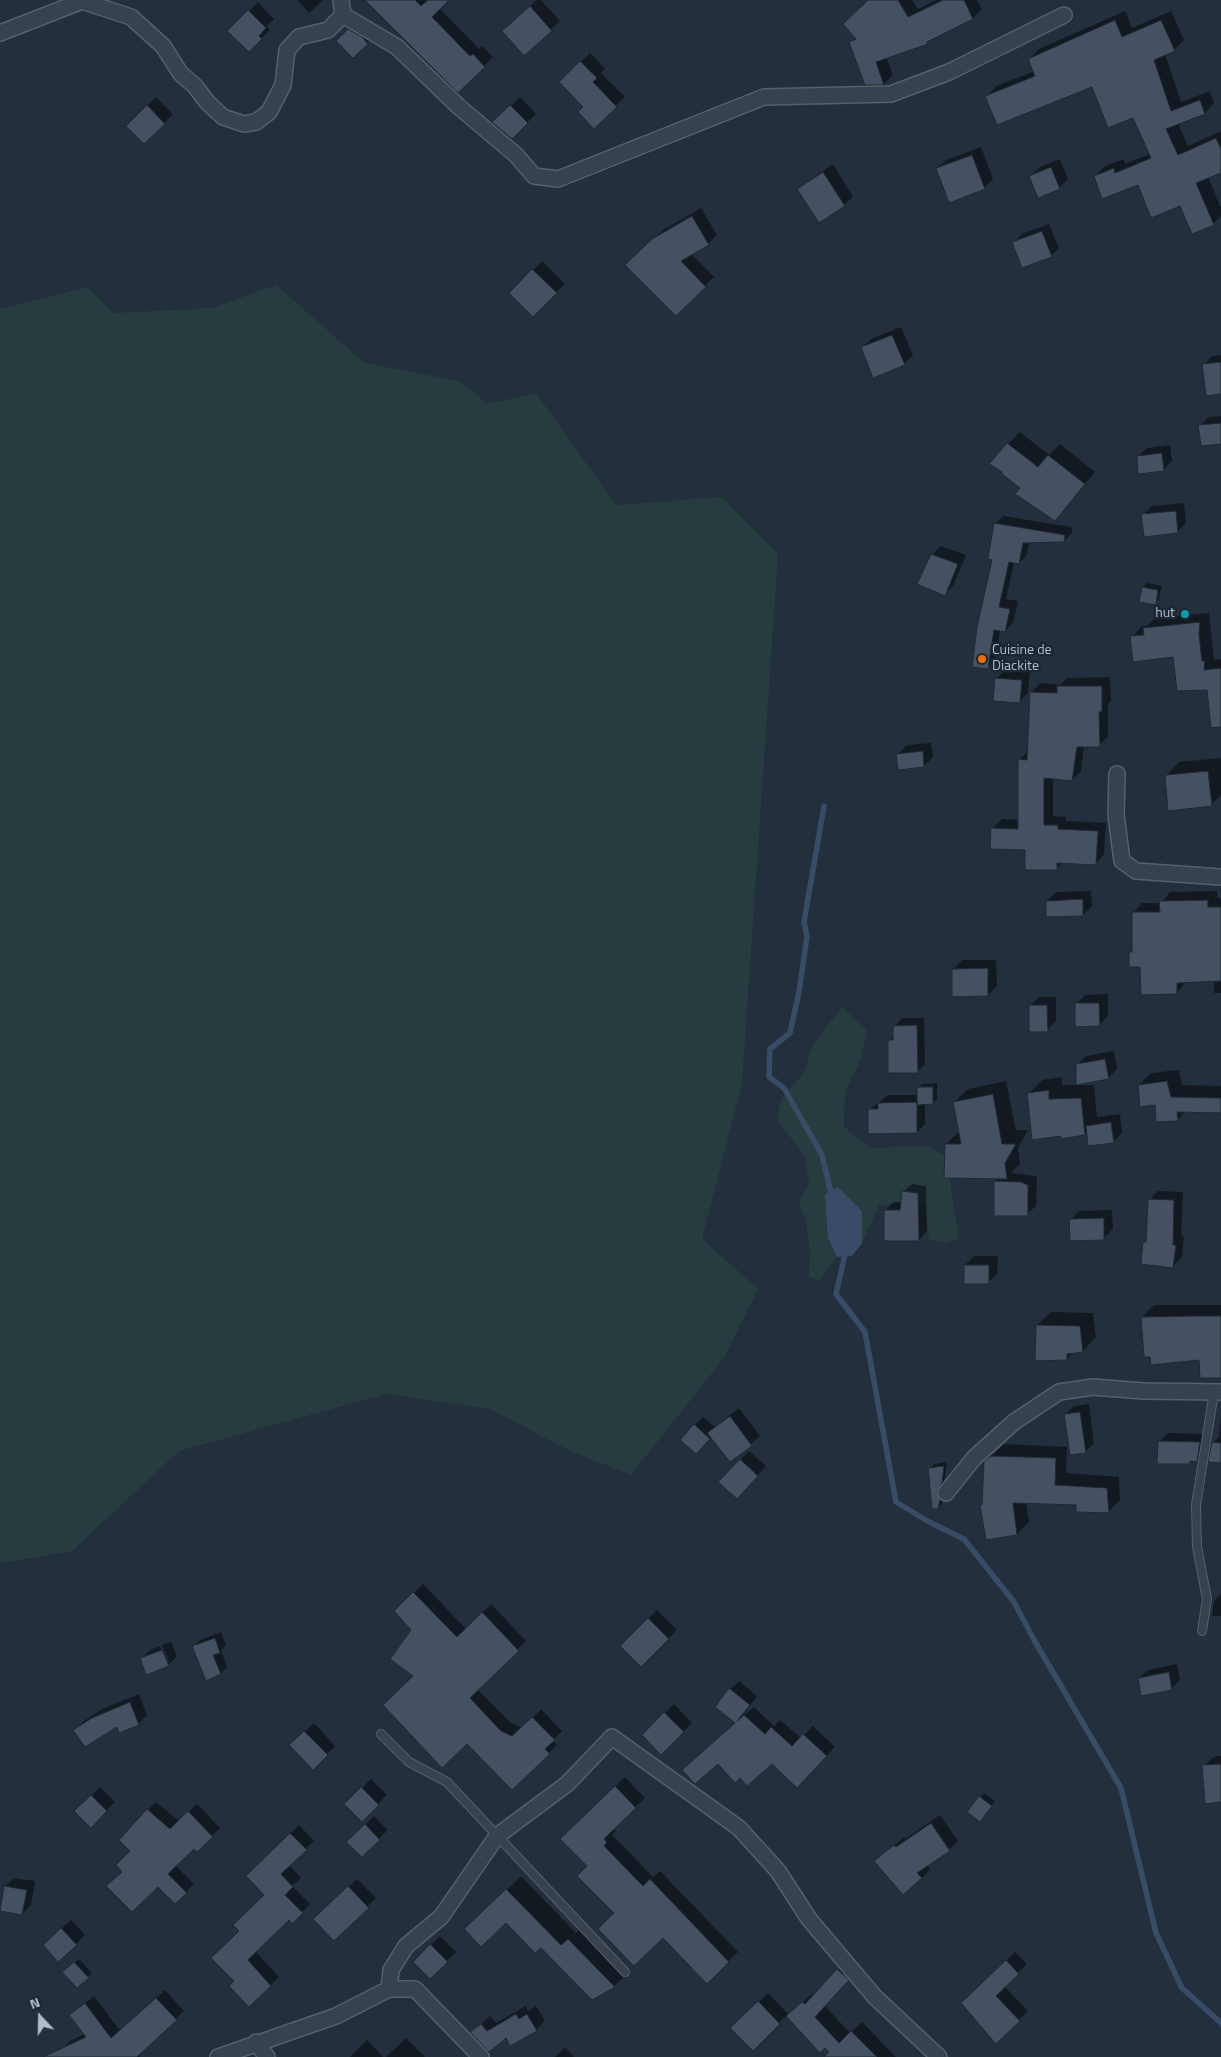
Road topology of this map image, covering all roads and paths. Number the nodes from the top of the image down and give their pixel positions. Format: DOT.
graph roads {
  1 [pos="342,7"];
  2 [pos="1064,15"];
  3 [pos="0,32"];
  4 [pos="1117,774"];
  5 [pos="1221,877"];
  6 [pos="1218,1392"];
  7 [pos="946,1493"];
  8 [pos="1202,1631"];
  9 [pos="381,1734"];
  10 [pos="497,1836"];
  11 [pos="625,1972"];
  12 [pos="389,1989"];
  13 [pos="256,2042"];
  14 [pos="218,2057"];
  15 [pos="267,2057"];
  16 [pos="482,2057"];
  17 [pos="939,2057"];
  1 -- 2 [label="street"];
  1 -- 3 [label="street"];
  4 -- 5 [label="street"];
  6 -- 7 [label="street"];
  6 -- 8 [label="lane"];
  9 -- 10 [label="lane"];
  10 -- 11 [label="lane"];
  10 -- 12 [label="street"];
  10 -- 17 [label="street"];
  12 -- 13 [label="street"];
  12 -- 16 [label="street"];
  13 -- 14 [label="street"];
  13 -- 15 [label="street"];
}
